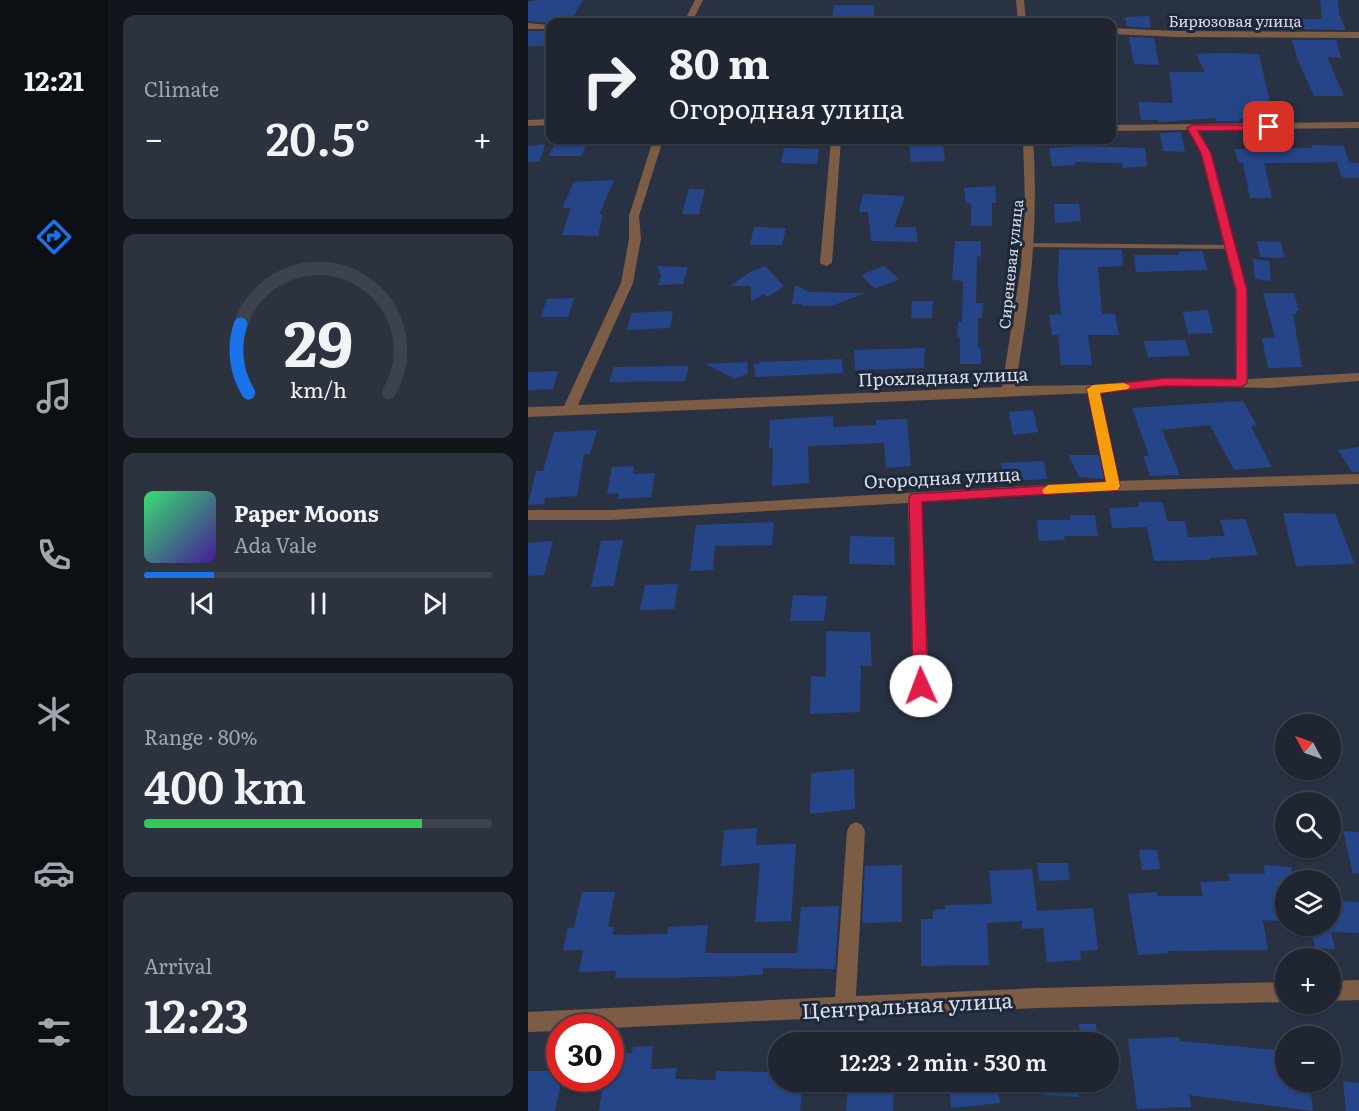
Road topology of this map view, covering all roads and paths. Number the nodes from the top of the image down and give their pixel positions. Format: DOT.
graph roads {
  1 [pos="699,0"];
  2 [pos="1020,0"];
  3 [pos="690,18"];
  4 [pos="1022,18"];
  5 [pos="528,26"];
  6 [pos="546,27"];
  7 [pos="1116,31"];
  8 [pos="1359,35"];
  9 [pos="546,122"];
  10 [pos="528,123"];
  11 [pos="1359,125"];
  12 [pos="1116,128"];
  13 [pos="1192,128"];
  14 [pos="657,144"];
  15 [pos="836,144"];
  16 [pos="1028,144"];
  17 [pos="1028,245"];
  18 [pos="1230,247"];
  19 [pos="826,263"];
  20 [pos="1359,376"];
  21 [pos="1242,383"];
  22 [pos="1093,389"];
  23 [pos="1008,391"];
  24 [pos="569,410"];
  25 [pos="528,412"];
  26 [pos="1359,479"];
  27 [pos="1113,486"];
  28 [pos="915,498"];
  29 [pos="528,515"];
  30 [pos="921,686"];
  31 [pos="856,831"];
  32 [pos="1359,990"];
  33 [pos="1341,991"];
  34 [pos="1275,992"];
  35 [pos="845,1007"];
  36 [pos="528,1022"];
  1 -- 3 [label="street"];
  2 -- 4 [label="street"];
  5 -- 6 [label="street"];
  7 -- 8 [label="street, Бирюзовая улица"];
  9 -- 10 [label="street"];
  11 -- 13 [label="street"];
  12 -- 13 [label="street"];
  13 -- 18 [label="street"];
  14 -- 24 [label="street"];
  15 -- 19 [label="street"];
  16 -- 17 [label="street, Сиреневая улица"];
  17 -- 18 [label="lane"];
  17 -- 23 [label="street, Сиреневая улица"];
  18 -- 21 [label="street"];
  20 -- 21 [label="street, Прохладная улица"];
  21 -- 22 [label="street, Прохладная улица"];
  22 -- 23 [label="street, Прохладная улица"];
  22 -- 27 [label="lane"];
  23 -- 24 [label="street, Прохладная улица"];
  24 -- 25 [label="street, Прохладная улица"];
  26 -- 27 [label="street, Огородная улица"];
  27 -- 28 [label="street, Огородная улица"];
  28 -- 29 [label="street, Огородная улица"];
  28 -- 30 [label="street"];
  31 -- 35 [label="street"];
  32 -- 33 [label="street"];
  34 -- 35 [label="street, Центральная улица"];
  35 -- 36 [label="street, Центральная улица"];
}
